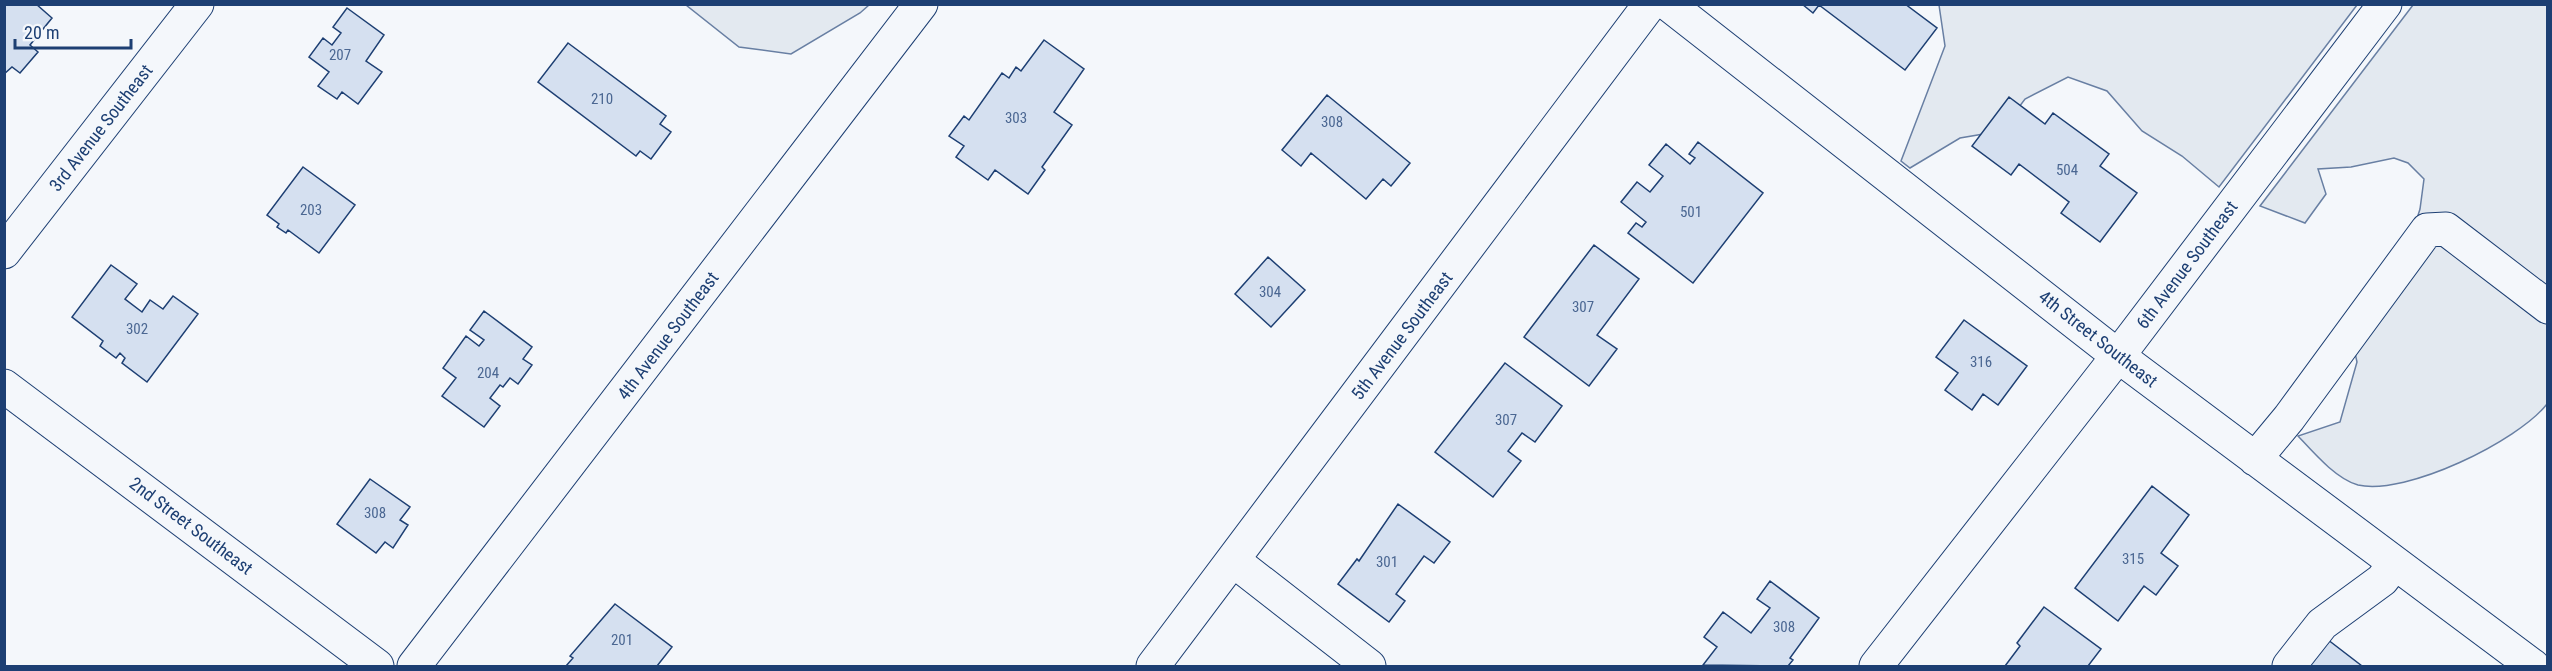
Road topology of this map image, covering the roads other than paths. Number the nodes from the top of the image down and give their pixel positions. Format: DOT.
graph roads {
  1 [pos="197,4"];
  2 [pos="921,4"];
  3 [pos="1650,4"];
  4 [pos="1668,4"];
  5 [pos="2385,4"];
  6 [pos="4,252"];
  7 [pos="2547,307"];
  8 [pos="2118,356"];
  9 [pos="4,386"];
  10 [pos="2255,459"];
  11 [pos="1234,561"];
  12 [pos="2395,563"];
  13 [pos="1884,664"];
  14 [pos="377,666"];
  15 [pos="414,666"];
  16 [pos="1153,666"];
  17 [pos="1369,666"];
  18 [pos="2289,666"];
  19 [pos="2533,666"];
  1 -- 6 [label="street, 3rd Avenue Southeast"];
  2 -- 15 [label="street, 4th Avenue Southeast"];
  3 -- 11 [label="street, 5th Avenue Southeast"];
  4 -- 8 [label="street, 4th Street Southeast"];
  5 -- 8 [label="street, 6th Avenue Southeast"];
  7 -- 10 [label="street"];
  8 -- 10 [label="street, 4th Street Southeast"];
  8 -- 13 [label="street, 6th Avenue Southeast"];
  9 -- 14 [label="street, 2nd Street Southeast"];
  10 -- 12 [label="street, 4th Street Southeast"];
  11 -- 16 [label="street, 5th Avenue Southeast"];
  11 -- 17 [label="street"];
  12 -- 18 [label="street"];
  12 -- 19 [label="street, 4th Street Southeast"];
}
